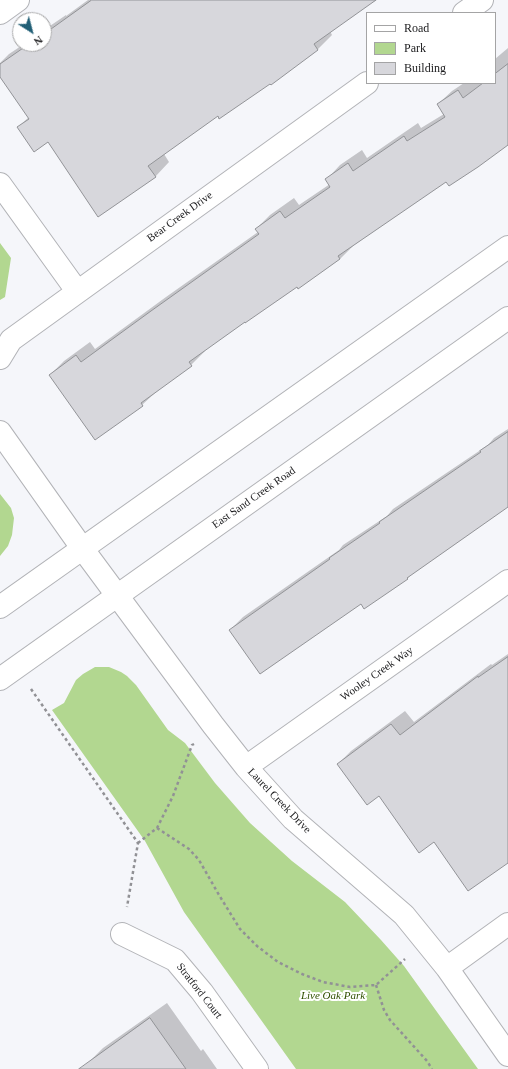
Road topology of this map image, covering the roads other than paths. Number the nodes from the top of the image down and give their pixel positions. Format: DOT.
graph roads {
  1 [pos="18,0"];
  2 [pos="482,0"];
  3 [pos="465,12"];
  4 [pos="0,13"];
  5 [pos="366,84"];
  6 [pos="0,184"];
  7 [pos="508,247"];
  8 [pos="77,292"];
  9 [pos="508,318"];
  10 [pos="0,358"];
  11 [pos="0,432"];
  12 [pos="82,548"];
  13 [pos="508,581"];
  14 [pos="117,596"];
  15 [pos="0,606"];
  16 [pos="8,674"];
  17 [pos="246,767"];
  18 [pos="508,924"];
  19 [pos="122,934"];
  20 [pos="447,968"];
  21 [pos="508,1055"];
  22 [pos="257,1069"];
  1 -- 4 [label="street"];
  2 -- 3 [label="street"];
  5 -- 8 [label="street, Bear Creek Drive"];
  6 -- 8 [label="street"];
  7 -- 12 [label="street"];
  8 -- 10 [label="street, Bear Creek Drive"];
  9 -- 14 [label="street, East Sand Creek Road"];
  11 -- 12 [label="street"];
  12 -- 14 [label="street, Laurel Creek Drive"];
  12 -- 15 [label="street"];
  13 -- 17 [label="street, Wooley Creek Way"];
  14 -- 16 [label="street, East Sand Creek Road"];
  14 -- 17 [label="street, Laurel Creek Drive"];
  17 -- 20 [label="street, Laurel Creek Drive"];
  18 -- 20 [label="street"];
  19 -- 22 [label="street, Stratford Court"];
  20 -- 21 [label="street, Laurel Creek Drive"];
}
